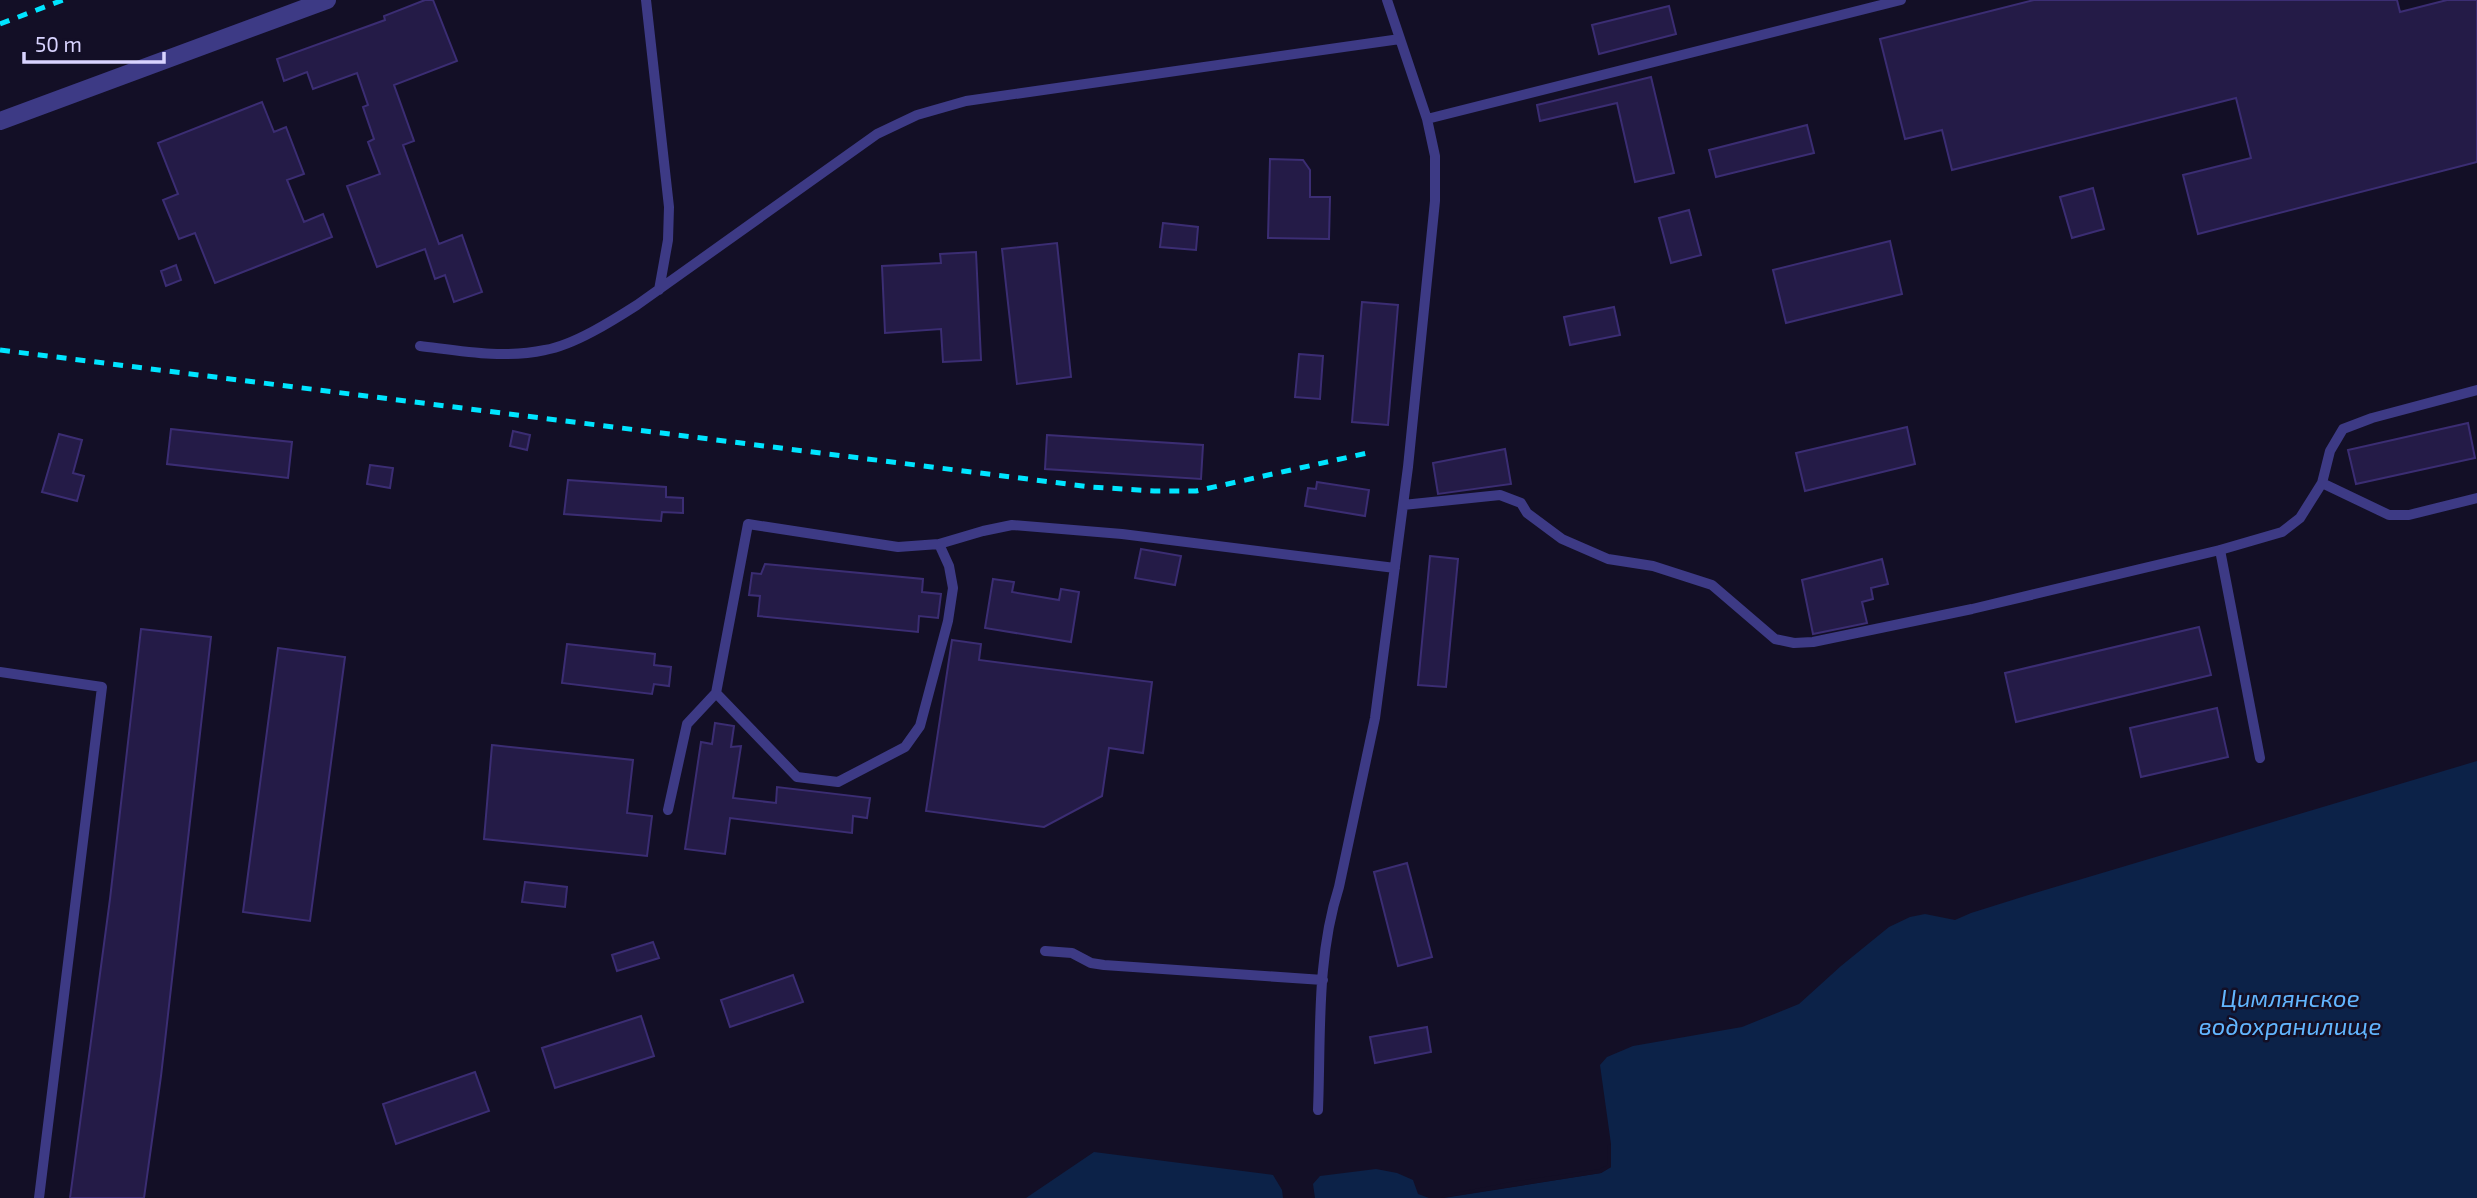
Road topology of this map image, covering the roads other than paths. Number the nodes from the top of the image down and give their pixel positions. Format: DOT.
graph roads {
  1 [pos="327,0"];
  2 [pos="646,0"];
  3 [pos="1387,0"];
  4 [pos="1901,0"];
  5 [pos="1400,38"];
  6 [pos="1427,119"];
  7 [pos="0,121"];
  8 [pos="659,290"];
  9 [pos="420,346"];
  10 [pos="2477,390"];
  11 [pos="2322,482"];
  12 [pos="2477,498"];
  13 [pos="1403,505"];
  14 [pos="939,544"];
  15 [pos="2220,550"];
  16 [pos="1395,568"];
  17 [pos="0,671"];
  18 [pos="716,693"];
  19 [pos="2260,758"];
  20 [pos="668,810"];
  21 [pos="1045,951"];
  22 [pos="1323,980"];
  23 [pos="1318,1110"];
  24 [pos="39,1198"];
  1 -- 7 [label="street"];
  2 -- 8 [label="lane"];
  3 -- 5 [label="lane"];
  4 -- 6 [label="lane"];
  5 -- 6 [label="lane"];
  5 -- 8 [label="lane"];
  6 -- 13 [label="lane"];
  8 -- 9 [label="lane"];
  10 -- 11 [label="lane"];
  11 -- 12 [label="lane"];
  11 -- 15 [label="lane"];
  13 -- 15 [label="lane"];
  13 -- 16 [label="lane"];
  14 -- 16 [label="lane"];
  14 -- 18 [label="lane"];
  14 -- 18 [label="lane"];
  15 -- 19 [label="lane"];
  16 -- 22 [label="lane"];
  17 -- 24 [label="lane"];
  18 -- 20 [label="lane"];
  21 -- 22 [label="lane"];
  22 -- 23 [label="lane"];
}
